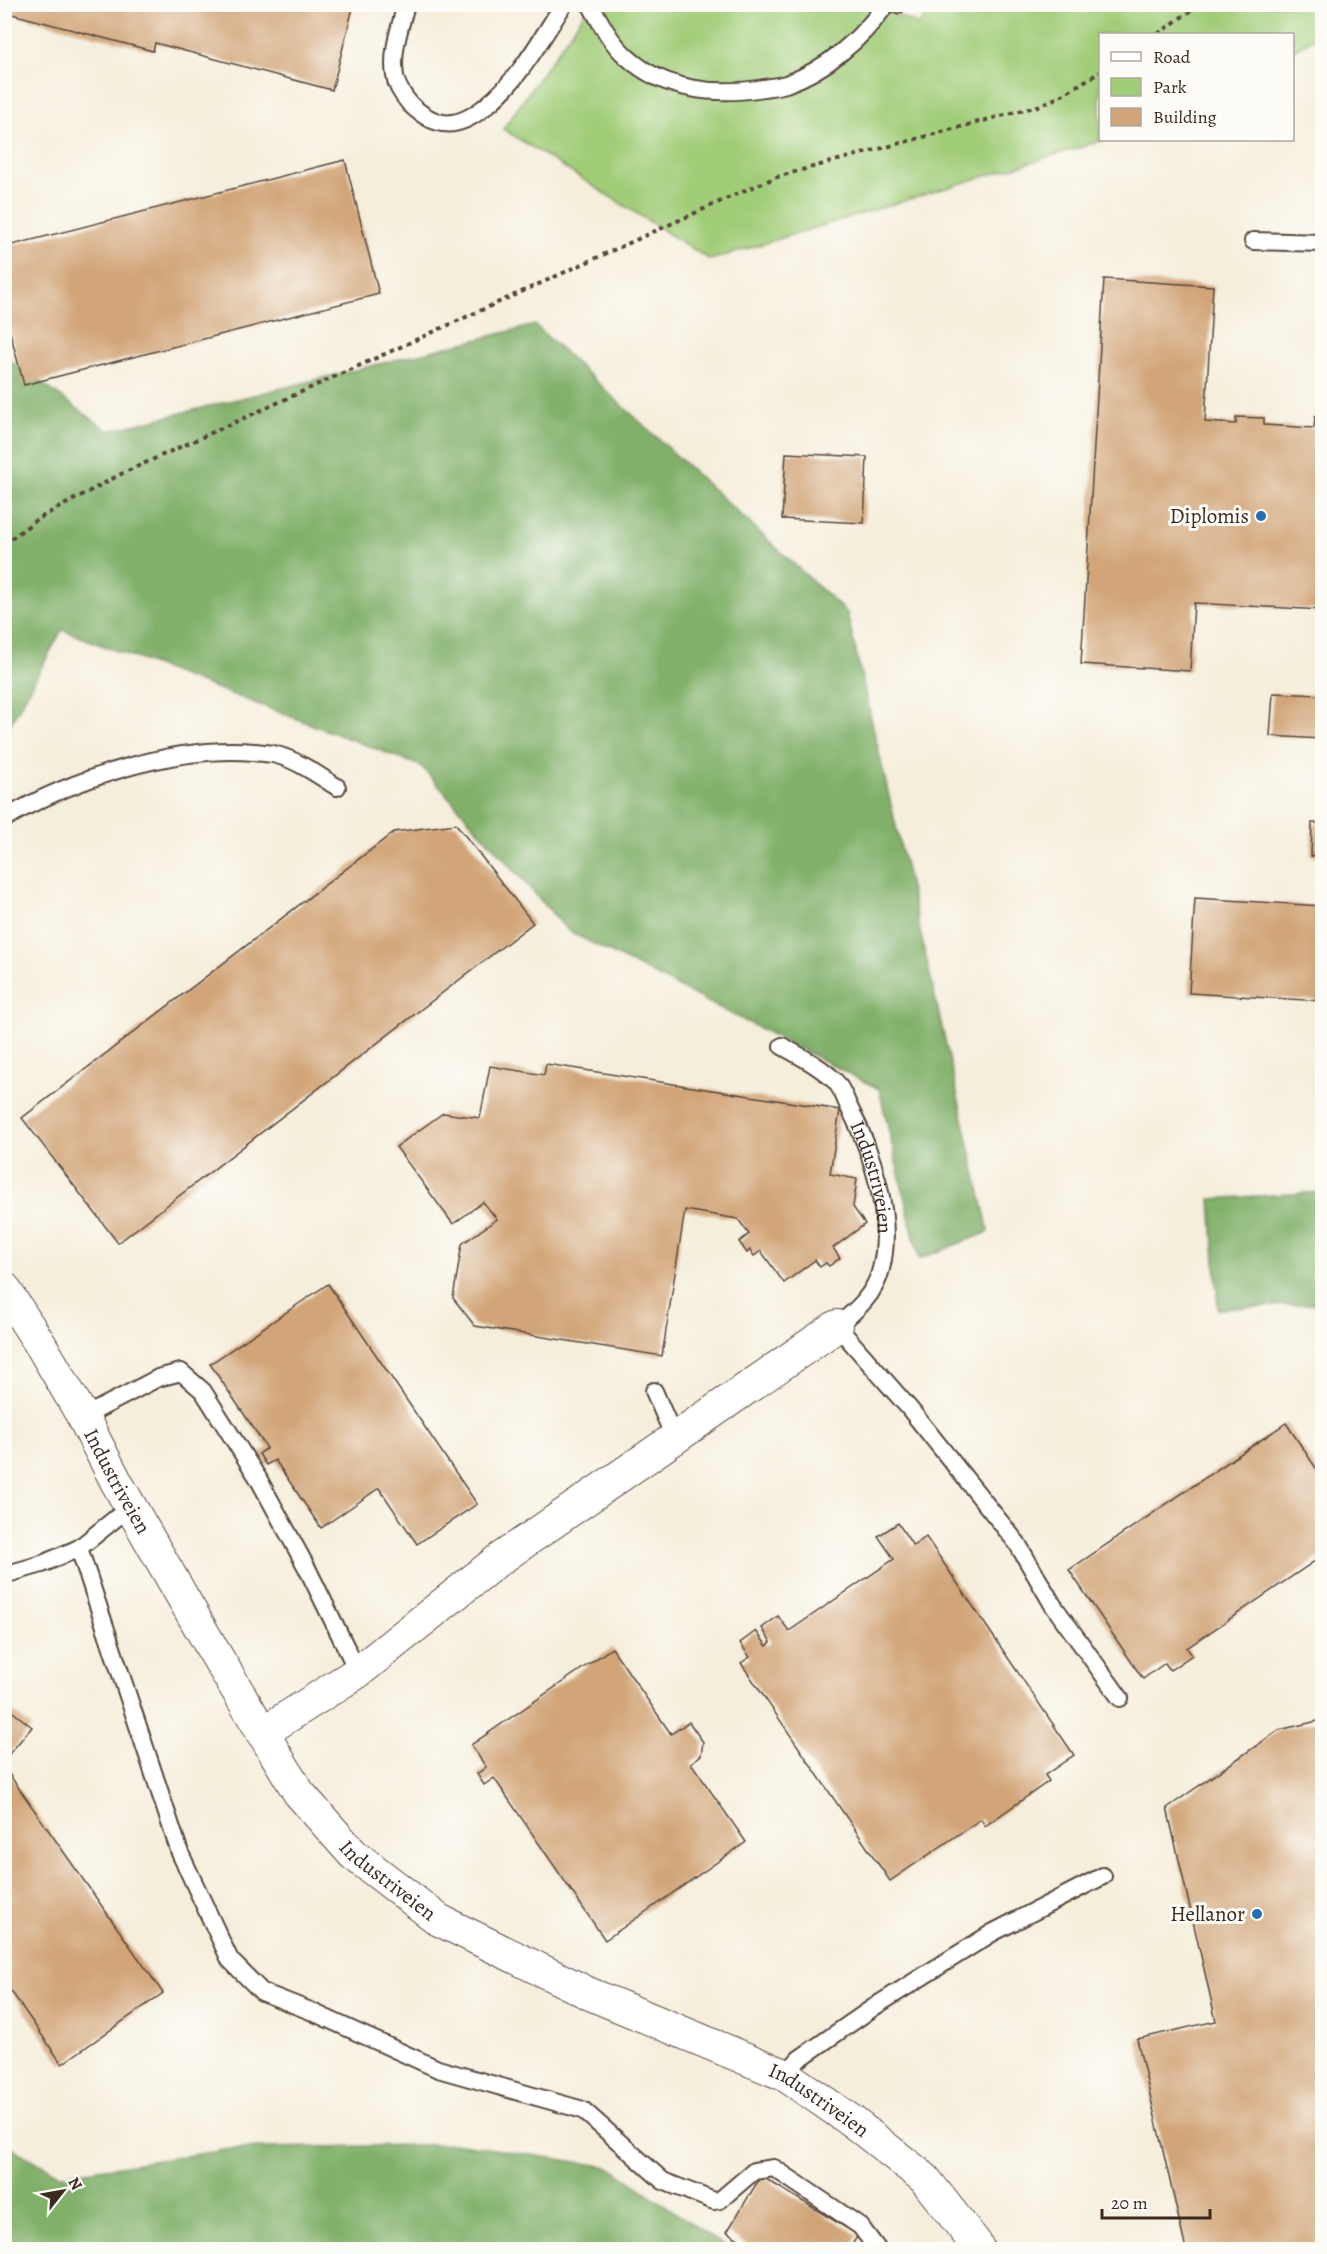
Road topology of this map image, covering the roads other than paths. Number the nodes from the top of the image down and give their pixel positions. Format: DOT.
graph roads {
  1 [pos="406,4"];
  2 [pos="564,4"];
  3 [pos="590,4"];
  4 [pos="885,6"];
  5 [pos="1253,241"];
  6 [pos="1323,243"];
  7 [pos="337,787"];
  8 [pos="4,819"];
  9 [pos="782,1046"];
  10 [pos="4,1288"];
  11 [pos="837,1326"];
  12 [pos="654,1391"];
  13 [pos="83,1417"];
  14 [pos="674,1437"];
  15 [pos="131,1506"];
  16 [pos="78,1548"];
  17 [pos="4,1575"];
  18 [pos="358,1672"];
  19 [pos="1120,1698"];
  20 [pos="262,1733"];
  21 [pos="1103,1876"];
  22 [pos="784,2074"];
  23 [pos="879,2250"];
  24 [pos="979,2250"];
  1 -- 2 [label="lane"];
  3 -- 4 [label="lane"];
  5 -- 6 [label="lane"];
  7 -- 8 [label="lane"];
  9 -- 11 [label="lane, Industriveien"];
  10 -- 13 [label="street, Industriveien"];
  11 -- 14 [label="street"];
  11 -- 19 [label="lane"];
  12 -- 14 [label="lane"];
  13 -- 15 [label="street, Industriveien"];
  13 -- 18 [label="lane"];
  14 -- 18 [label="street"];
  15 -- 16 [label="lane"];
  15 -- 20 [label="street, Industriveien"];
  16 -- 17 [label="lane"];
  16 -- 23 [label="lane"];
  18 -- 20 [label="street"];
  20 -- 22 [label="street, Industriveien"];
  21 -- 22 [label="lane"];
  22 -- 24 [label="street, Industriveien"];
}
